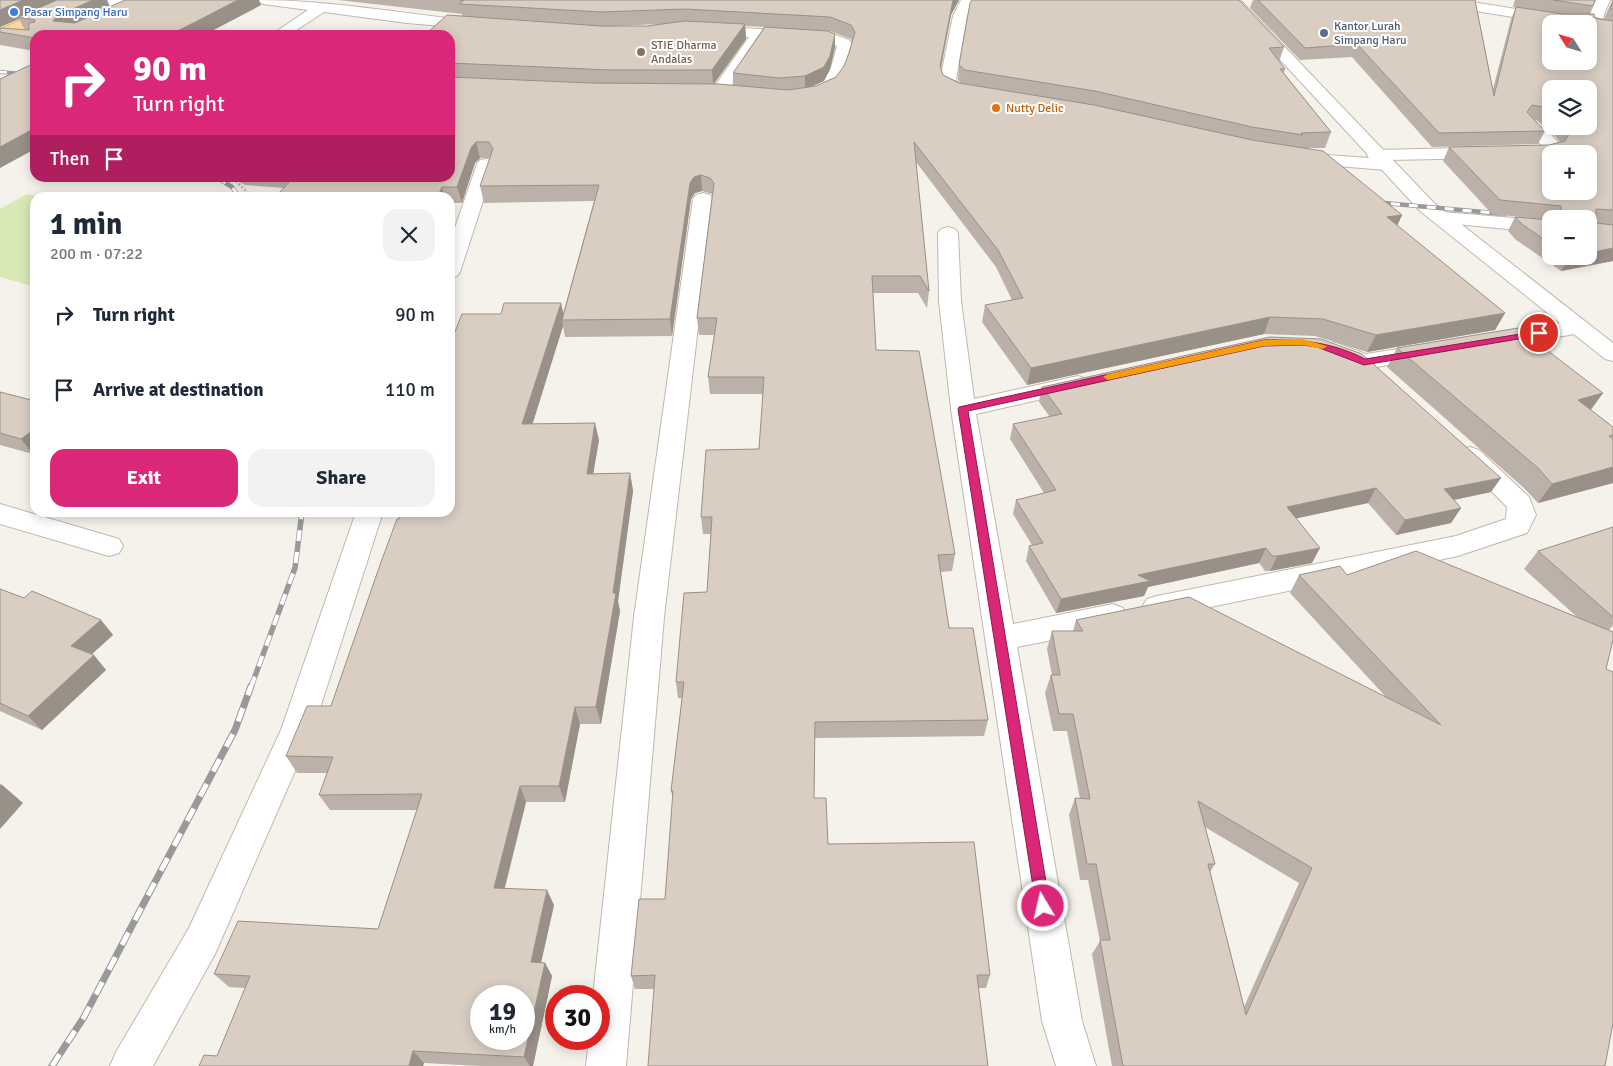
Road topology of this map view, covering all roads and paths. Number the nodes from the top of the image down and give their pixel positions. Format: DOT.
graph roads {
  1 [pos="79,0"];
  2 [pos="99,0"];
  3 [pos="263,0"];
  4 [pos="968,0"];
  5 [pos="1232,0"];
  6 [pos="1431,0"];
  7 [pos="1603,0"];
  8 [pos="321,8"];
  9 [pos="1595,15"];
  10 [pos="1542,17"];
  11 [pos="407,19"];
  12 [pos="449,23"];
  13 [pos="487,25"];
  14 [pos="1598,25"];
  15 [pos="18,27"];
  16 [pos="1613,28"];
  17 [pos="695,29"];
  18 [pos="81,30"];
  19 [pos="287,30"];
  20 [pos="394,30"];
  21 [pos="441,30"];
  22 [pos="1,31"];
  23 [pos="759,34"];
  24 [pos="30,37"];
  25 [pos="680,92"];
  26 [pos="719,92"];
  27 [pos="738,93"];
  28 [pos="792,96"];
  29 [pos="990,97"];
  30 [pos="1531,124"];
  31 [pos="1282,155"];
  32 [pos="1381,160"];
  33 [pos="486,164"];
  34 [pos="237,182"];
  35 [pos="247,192"];
  36 [pos="703,199"];
  37 [pos="1442,218"];
  38 [pos="1542,226"];
  39 [pos="948,233"];
  40 [pos="455,257"];
  41 [pos="1578,327"];
  42 [pos="1318,345"];
  43 [pos="1613,354"];
  44 [pos="1364,362"];
  45 [pos="1099,379"];
  46 [pos="1386,382"];
  47 [pos="963,409"];
  48 [pos="1451,440"];
  49 [pos="0,514"];
  50 [pos="368,517"];
  51 [pos="109,546"];
  52 [pos="999,639"];
  53 [pos="130,1066"];
  54 [pos="606,1066"];
  55 [pos="1076,1066"];
  1 -- 15 [label="main road"];
  2 -- 18 [label="street"];
  3 -- 8 [label="street"];
  4 -- 29 [label="street"];
  5 -- 32 [label="street"];
  6 -- 10 [label="street"];
  7 -- 9 [label="street"];
  8 -- 11 [label="street"];
  8 -- 19 [label="street"];
  11 -- 12 [label="street"];
  11 -- 20 [label="street"];
  12 -- 13 [label="street"];
  12 -- 21 [label="street"];
  14 -- 16 [label="street"];
  15 -- 22 [label="street"];
  17 -- 23 [label="street"];
  22 -- 24 [label="street"];
  23 -- 26 [label="street"];
  23 -- 28 [label="street"];
  25 -- 26 [label="street"];
  26 -- 27 [label="street"];
  30 -- 32 [label="street"];
  31 -- 32 [label="street"];
  32 -- 37 [label="street"];
  33 -- 40 [label="street"];
  34 -- 35 [label="path"];
  36 -- 54 [label="street"];
  37 -- 38 [label="street"];
  37 -- 41 [label="street"];
  39 -- 47 [label="street"];
  41 -- 43 [label="street"];
  41 -- 44 [label="street"];
  42 -- 44 [label="street"];
  44 -- 46 [label="street"];
  45 -- 47 [label="street"];
  47 -- 52 [label="street"];
  48 -- 52 [label="street"];
  49 -- 51 [label="street"];
  50 -- 53 [label="street"];
  52 -- 55 [label="street"];
}
